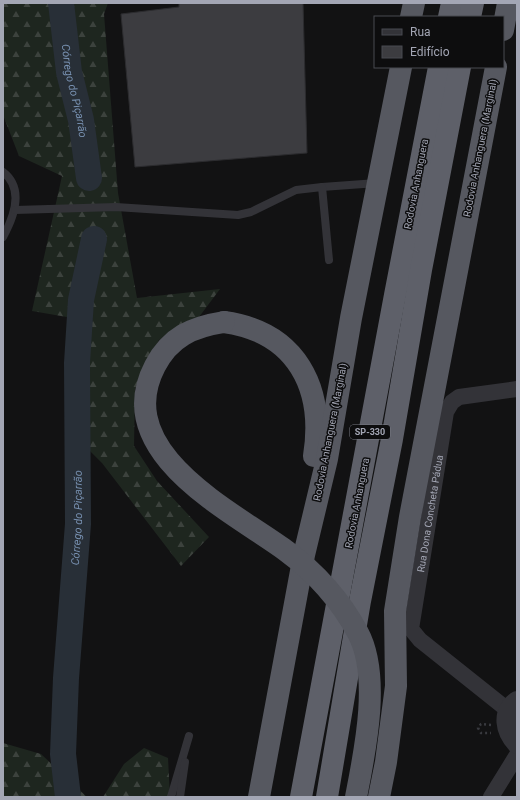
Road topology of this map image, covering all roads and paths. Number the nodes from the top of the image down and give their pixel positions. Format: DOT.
graph roads {
  1 [pos="414,3"];
  2 [pos="452,3"];
  3 [pos="472,3"];
  4 [pos="508,3"];
  5 [pos="411,16"];
  6 [pos="449,16"];
  7 [pos="470,16"];
  8 [pos="504,25"];
  9 [pos="401,68"];
  10 [pos="439,68"];
  11 [pos="460,68"];
  12 [pos="496,68"];
  13 [pos="3,172"];
  14 [pos="378,183"];
  15 [pos="322,187"];
  16 [pos="15,210"];
  17 [pos="3,237"];
  18 [pos="329,260"];
  19 [pos="517,389"];
  20 [pos="304,555"];
  21 [pos="513,706"];
  22 [pos="517,744"];
  23 [pos="517,755"];
  24 [pos="171,797"];
  25 [pos="180,797"];
  26 [pos="259,797"];
  27 [pos="301,797"];
  28 [pos="327,797"];
  29 [pos="356,797"];
  30 [pos="379,797"];
  31 [pos="491,797"];
  1 -- 5 [label="highway"];
  2 -- 6 [label="highway"];
  3 -- 7 [label="highway"];
  4 -- 8 [label="highway"];
  9 -- 14 [label="highway, Rodovia Anhanguera (Marginal)"];
  10 -- 27 [label="highway, Rodovia Anhanguera / SP-330"];
  11 -- 28 [label="highway, SP-330"];
  12 -- 30 [label="highway, Rodovia Anhanguera (Marginal)"];
  13 -- 16 [label="lane"];
  14 -- 15 [label="lane"];
  14 -- 20 [label="highway, Rodovia Anhanguera (Marginal)"];
  15 -- 16 [label="lane"];
  15 -- 18 [label="lane"];
  16 -- 17 [label="lane"];
  19 -- 21 [label="street, Rua Dona Concheta Pádua"];
  20 -- 26 [label="highway, Rodovia Anhanguera (Marginal)"];
  20 -- 29 [label="highway, bridge"];
  21 -- 22 [label="street"];
  23 -- 31 [label="street"];
  24 -- 25 [label="lane"];
}
